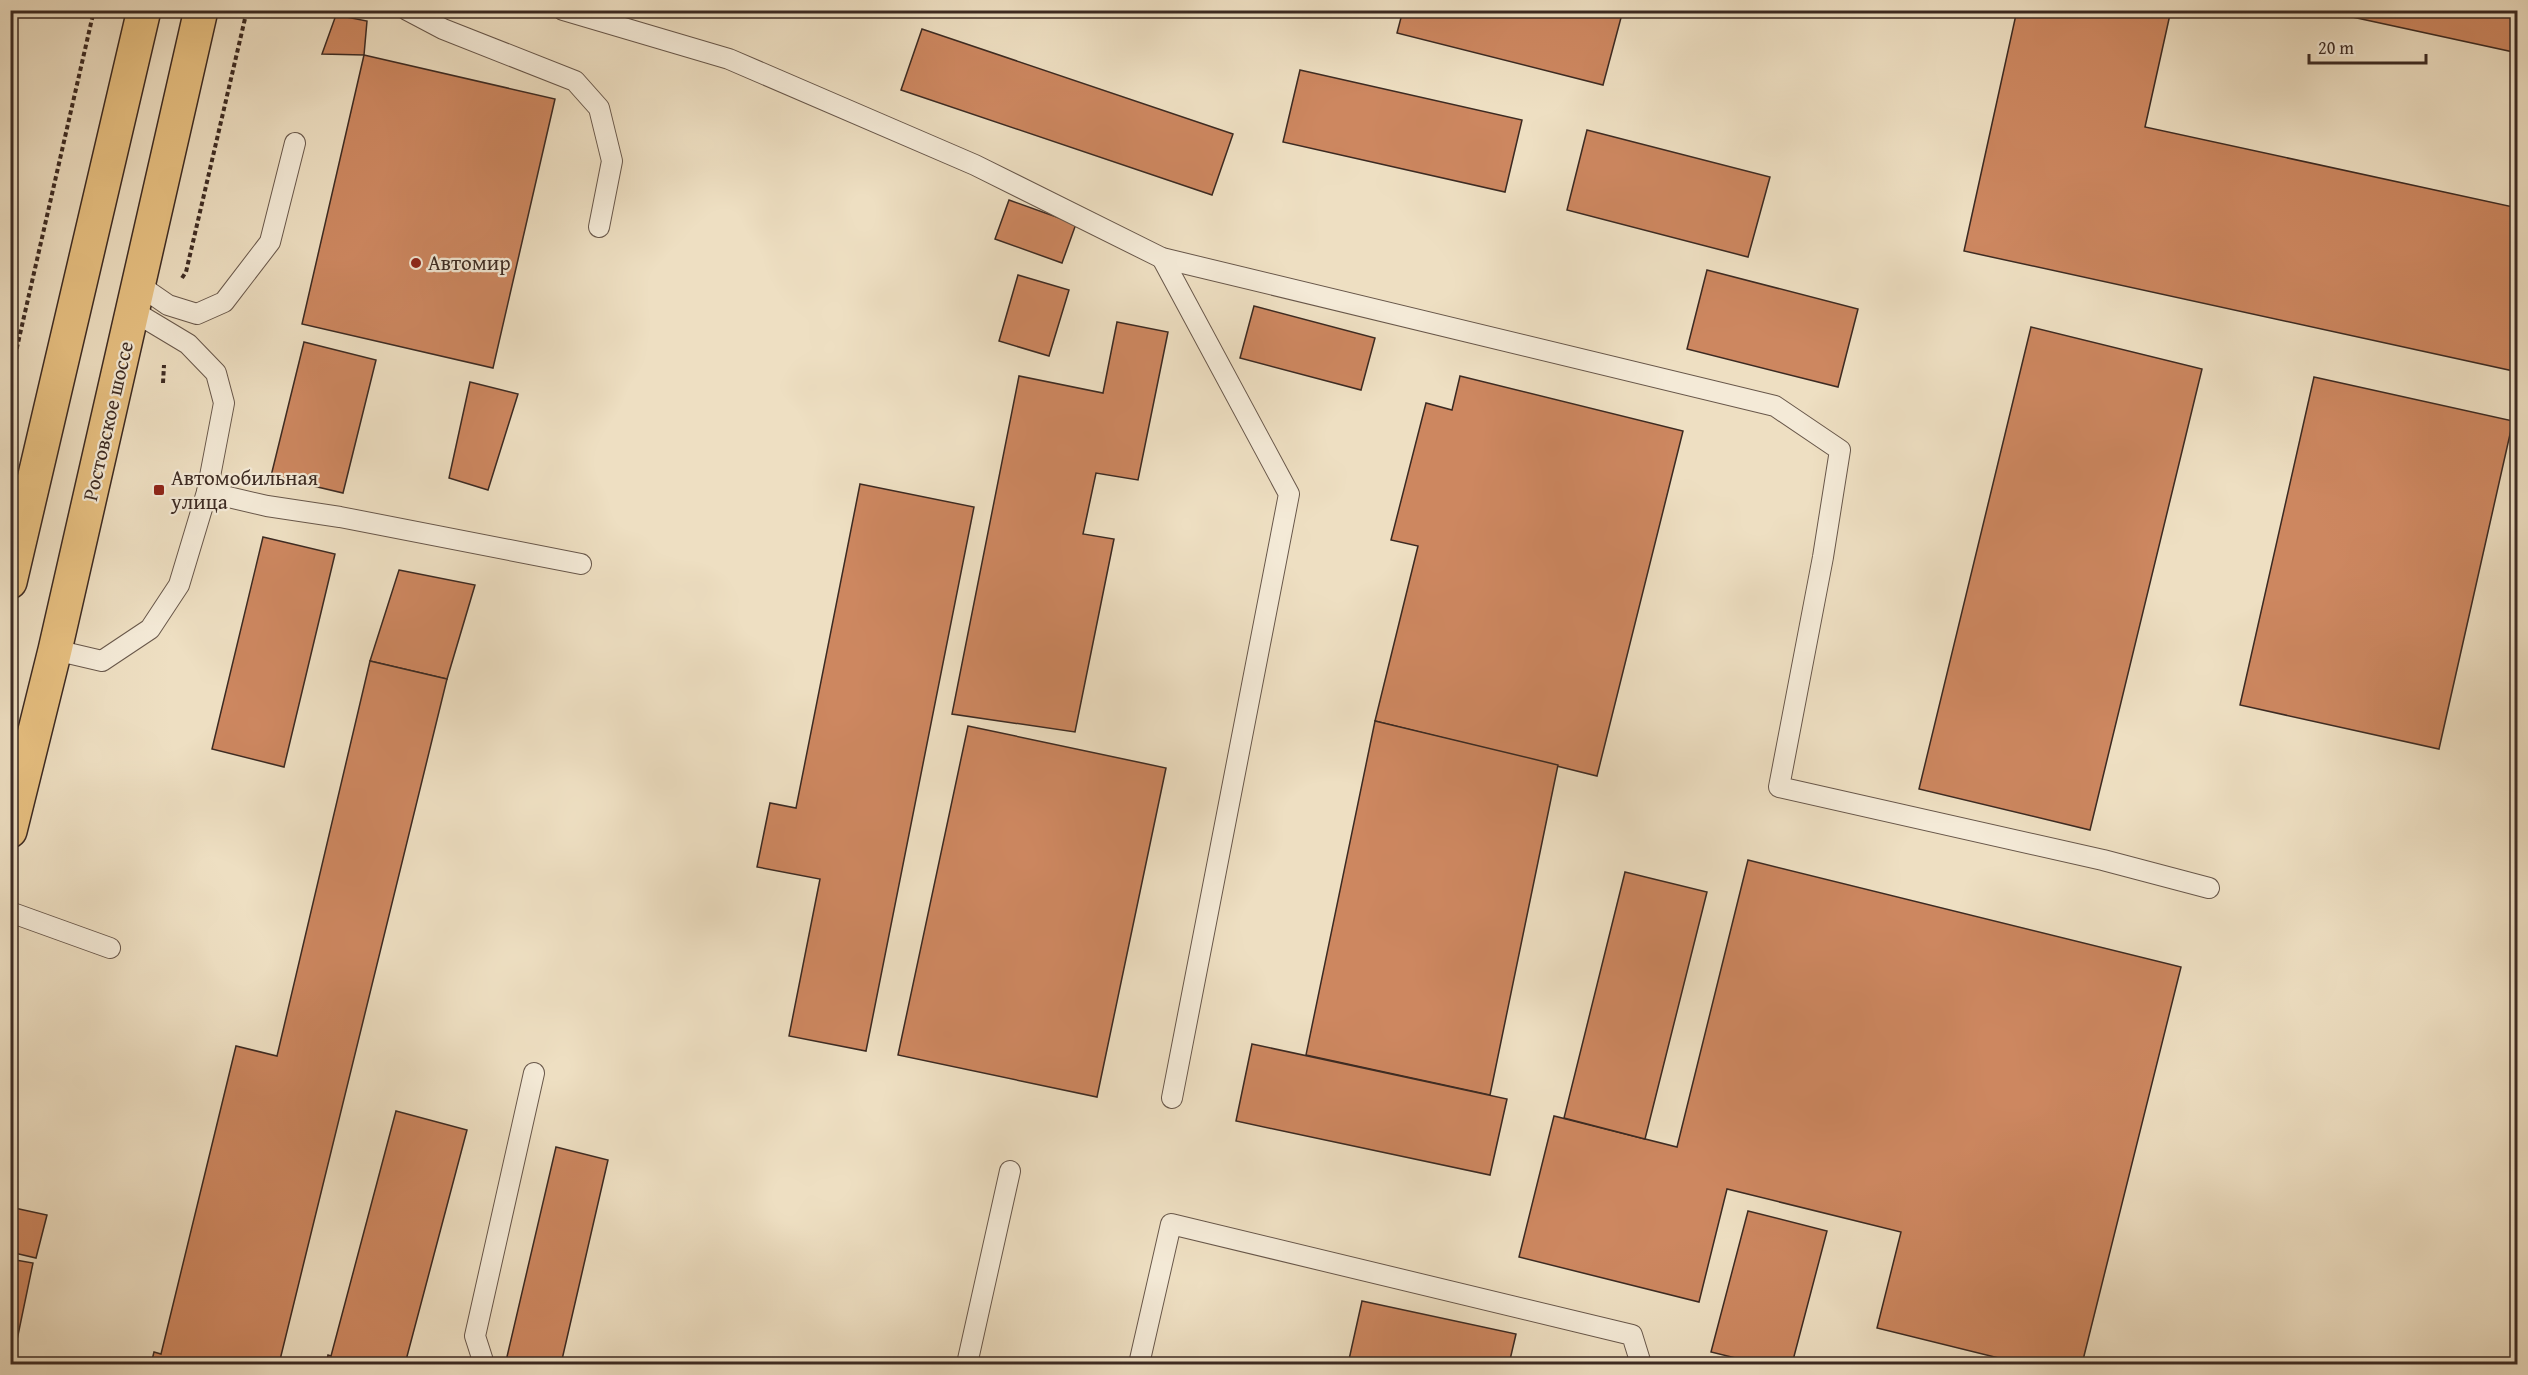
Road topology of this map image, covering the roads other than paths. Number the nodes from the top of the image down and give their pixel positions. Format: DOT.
graph roads {
  1 [pos="144,10"];
  2 [pos="201,10"];
  3 [pos="408,10"];
  4 [pos="563,10"];
  5 [pos="295,143"];
  6 [pos="598,227"];
  7 [pos="1162,258"];
  8 [pos="136,298"];
  9 [pos="197,314"];
  10 [pos="188,344"];
  11 [pos="207,492"];
  12 [pos="580,564"];
  13 [pos="10,582"];
  14 [pos="55,651"];
  15 [pos="10,831"];
  16 [pos="2209,888"];
  17 [pos="10,912"];
  18 [pos="110,948"];
  19 [pos="534,1073"];
  20 [pos="1172,1098"];
  21 [pos="1010,1171"];
  22 [pos="484,1365"];
  23 [pos="967,1365"];
  24 [pos="1138,1365"];
  25 [pos="1641,1365"];
  1 -- 13 [label="main road"];
  2 -- 8 [label="main road, Ростовское шоссе"];
  3 -- 6 [label="lane"];
  4 -- 7 [label="lane"];
  5 -- 9 [label="lane"];
  7 -- 16 [label="lane"];
  7 -- 20 [label="lane"];
  8 -- 9 [label="lane"];
  8 -- 10 [label="lane"];
  8 -- 14 [label="main road, Ростовское шоссе"];
  9 -- 10 [label="lane"];
  10 -- 11 [label="lane"];
  11 -- 12 [label="lane"];
  11 -- 14 [label="lane"];
  14 -- 15 [label="main road, Ростовское шоссе"];
  17 -- 18 [label="lane"];
  19 -- 22 [label="lane"];
  21 -- 23 [label="lane"];
  24 -- 25 [label="lane"];
}
